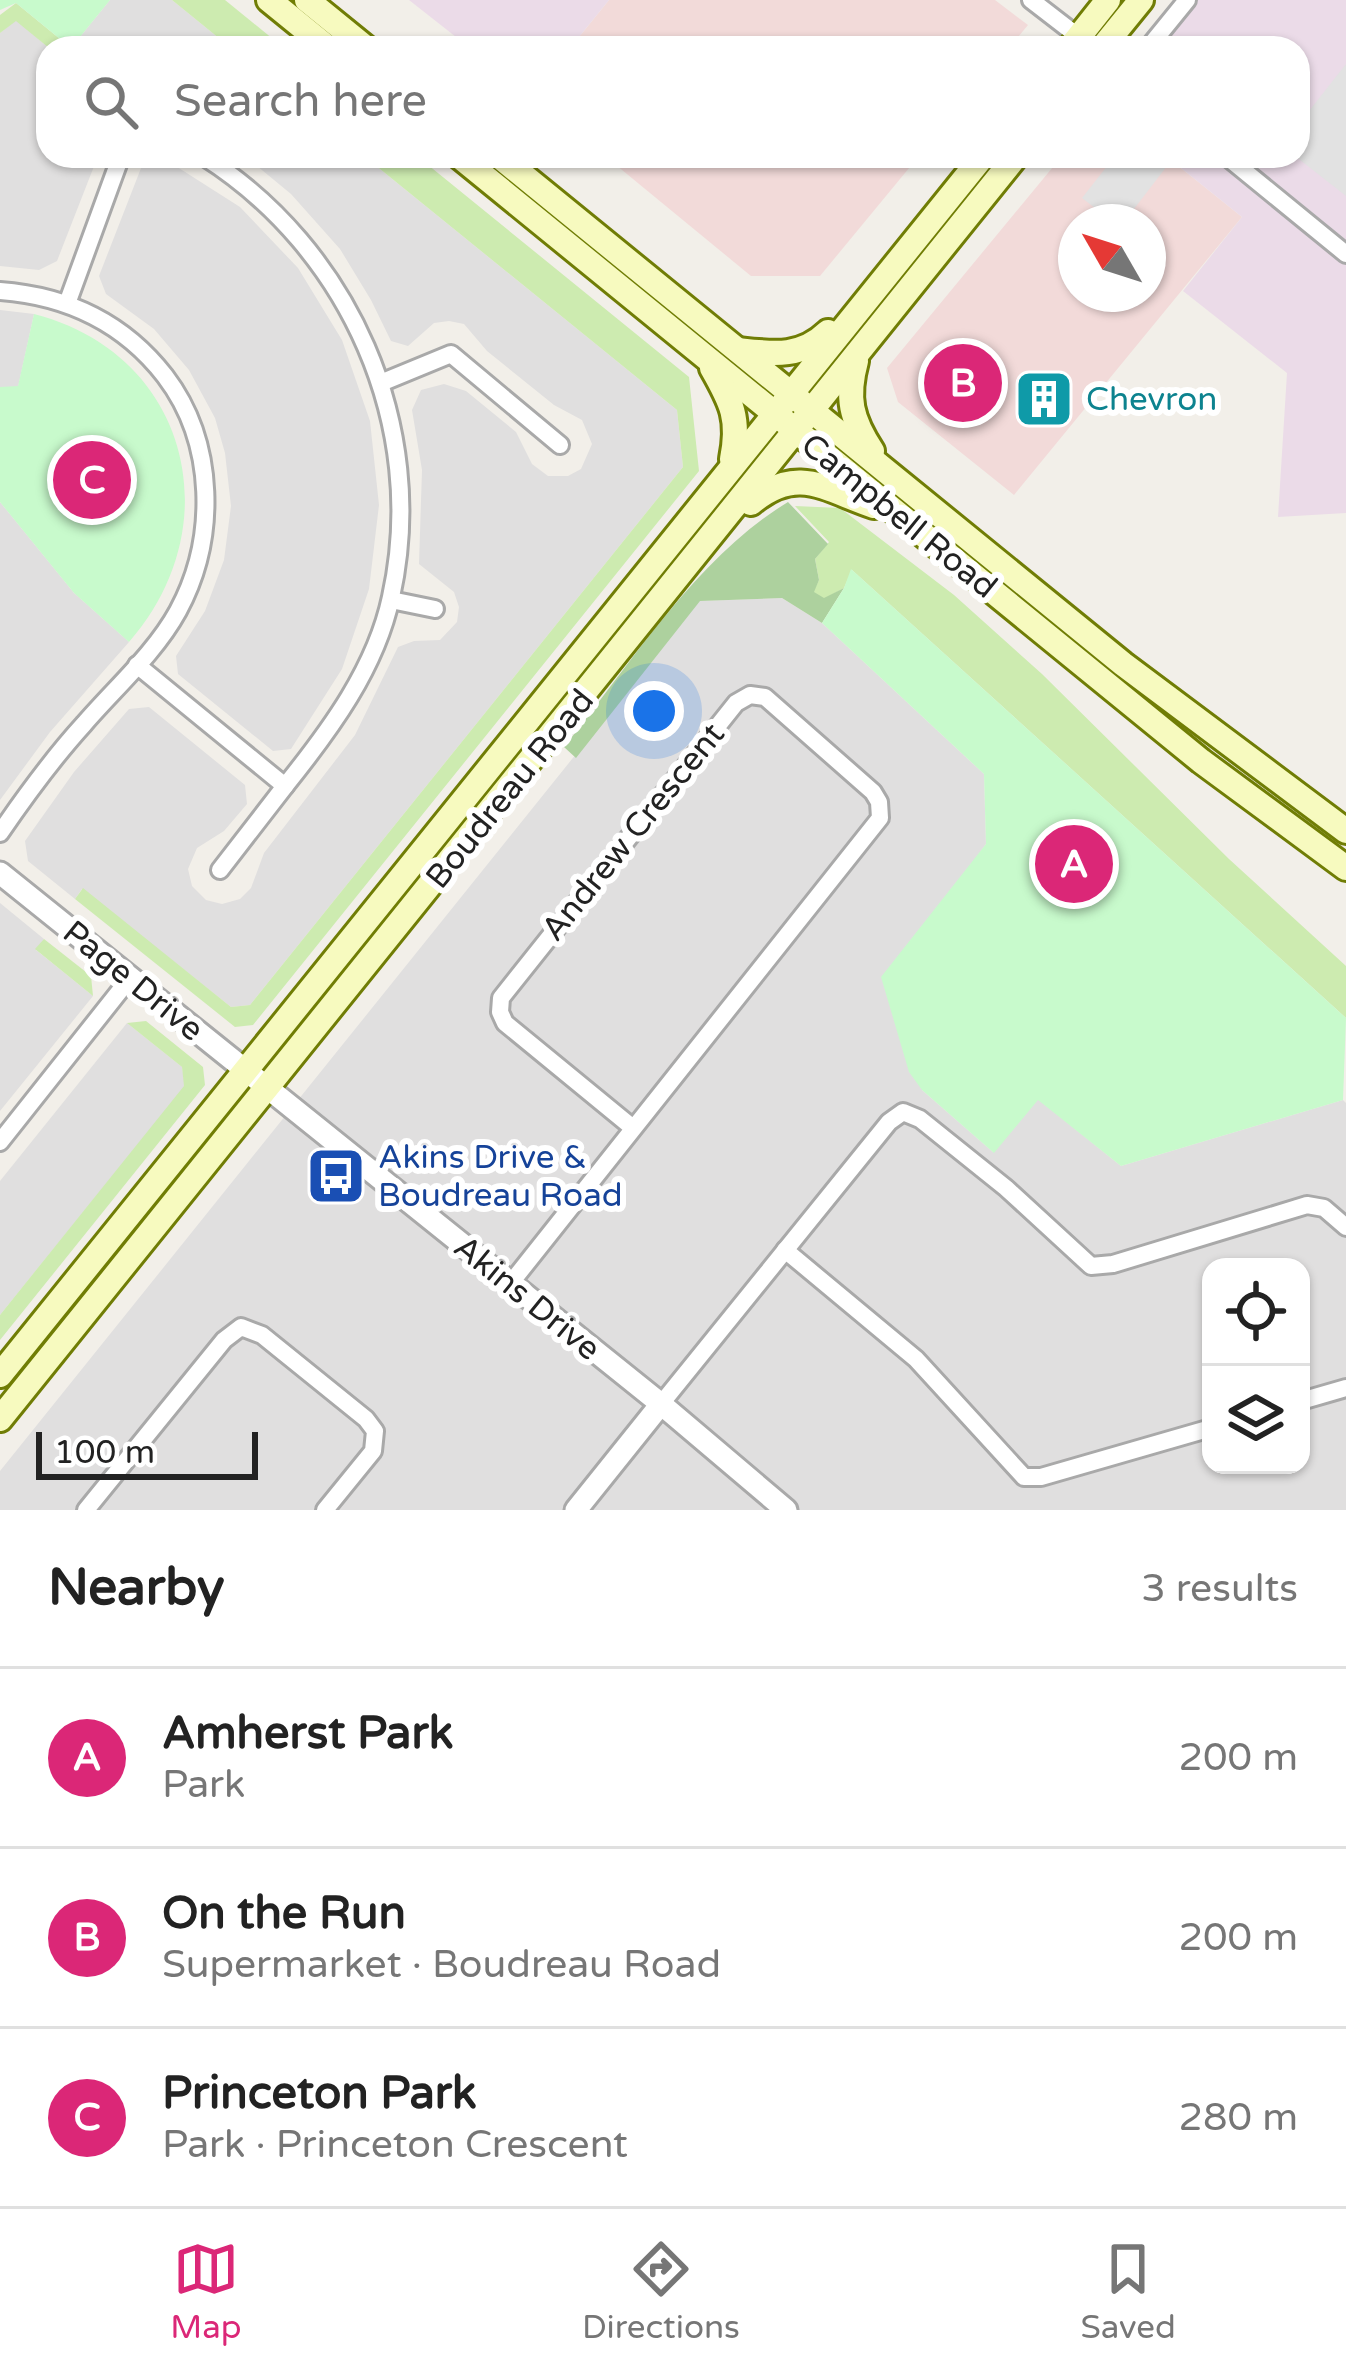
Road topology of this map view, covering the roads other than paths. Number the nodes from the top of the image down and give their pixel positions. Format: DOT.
graph roads {
  1 [pos="269,0"];
  2 [pos="307,0"];
  3 [pos="1031,0"];
  4 [pos="1108,0"];
  5 [pos="1141,0"];
  6 [pos="1187,0"];
  7 [pos="313,36"];
  8 [pos="351,36"];
  9 [pos="1071,36"];
  10 [pos="1085,36"];
  11 [pos="1112,36"];
  12 [pos="1158,36"];
  13 [pos="117,168"];
  14 [pos="220,168"];
  15 [pos="474,168"];
  16 [pos="514,168"];
  17 [pos="972,168"];
  18 [pos="1006,168"];
  19 [pos="1241,168"];
  20 [pos="1346,254"];
  21 [pos="878,284"];
  22 [pos="0,291"];
  23 [pos="68,301"];
  24 [pos="737,350"];
  25 [pos="701,351"];
  26 [pos="858,353"];
  27 [pos="383,382"];
  28 [pos="781,403"];
  29 [pos="813,412"];
  30 [pos="797,432"];
  31 [pos="560,445"];
  32 [pos="730,466"];
  33 [pos="887,473"];
  34 [pos="896,514"];
  35 [pos="717,531"];
  36 [pos="391,600"];
  37 [pos="435,609"];
  38 [pos="1123,664"];
  39 [pos="136,665"];
  40 [pos="1106,684"];
  41 [pos="285,786"];
  42 [pos="1346,831"];
  43 [pos="0,833"];
  44 [pos="1346,868"];
  45 [pos="220,869"];
  46 [pos="0,873"];
  47 [pos="130,978"];
  48 [pos="245,1071"];
  49 [pos="267,1088"];
  50 [pos="634,1128"];
  51 [pos="0,1142"];
  52 [pos="1346,1227"];
  53 [pos="785,1250"];
  54 [pos="510,1284"];
  55 [pos="0,1375"];
  56 [pos="1346,1388"];
  57 [pos="1310,1399"];
  58 [pos="661,1404"];
  59 [pos="0,1419"];
  60 [pos="1202,1431"];
  61 [pos="86,1510"];
  62 [pos="326,1510"];
  63 [pos="576,1510"];
  64 [pos="786,1510"];
  1 -- 7 [label="main road"];
  2 -- 8 [label="main road"];
  3 -- 9 [label="street"];
  4 -- 10 [label="main road"];
  5 -- 11 [label="main road"];
  6 -- 12 [label="street"];
  13 -- 23 [label="street"];
  14 -- 27 [label="street"];
  15 -- 25 [label="main road, Campbell Road"];
  16 -- 24 [label="main road, Campbell Road"];
  17 -- 21 [label="main road, Boudreau Road"];
  18 -- 26 [label="main road, Boudreau Road"];
  19 -- 20 [label="street"];
  21 -- 24 [label="main road"];
  21 -- 28 [label="main road, Boudreau Road"];
  22 -- 23 [label="street"];
  23 -- 39 [label="street"];
  24 -- 28 [label="main road, Campbell Road"];
  25 -- 28 [label="main road, Campbell Road"];
  25 -- 32 [label="main road"];
  26 -- 29 [label="main road, Boudreau Road"];
  26 -- 33 [label="main road"];
  27 -- 31 [label="street"];
  27 -- 36 [label="street"];
  28 -- 29 [label="main road, Campbell Road"];
  28 -- 30 [label="main road, Campbell Road"];
  28 -- 32 [label="main road, Boudreau Road"];
  29 -- 30 [label="main road, Boudreau Road"];
  29 -- 33 [label="main road, Campbell Road"];
  30 -- 34 [label="main road, Campbell Road"];
  30 -- 35 [label="main road, Boudreau Road"];
  32 -- 48 [label="main road, Boudreau Road"];
  33 -- 38 [label="main road, Campbell Road"];
  34 -- 35 [label="main road"];
  34 -- 40 [label="main road, Campbell Road"];
  35 -- 49 [label="main road, Boudreau Road"];
  36 -- 37 [label="street"];
  36 -- 41 [label="street"];
  38 -- 40 [label="street"];
  38 -- 42 [label="main road, Campbell Road"];
  39 -- 41 [label="street"];
  39 -- 43 [label="street"];
  40 -- 44 [label="main road, Campbell Road"];
  41 -- 45 [label="street"];
  46 -- 47 [label="street, Page Drive"];
  47 -- 48 [label="street, Page Drive"];
  47 -- 51 [label="street"];
  48 -- 49 [label="street, Page Drive"];
  48 -- 55 [label="main road, Boudreau Road"];
  49 -- 54 [label="street, Akins Drive"];
  49 -- 59 [label="main road, Boudreau Road"];
  50 -- 50 [label="street, Andrew Crescent"];
  50 -- 54 [label="street, Andrew Crescent"];
  52 -- 53 [label="street"];
  53 -- 58 [label="street"];
  53 -- 60 [label="street"];
  54 -- 58 [label="street, Akins Drive"];
  56 -- 57 [label="street"];
  58 -- 63 [label="street"];
  58 -- 64 [label="street, Akins Drive"];
  61 -- 62 [label="street"];
}
